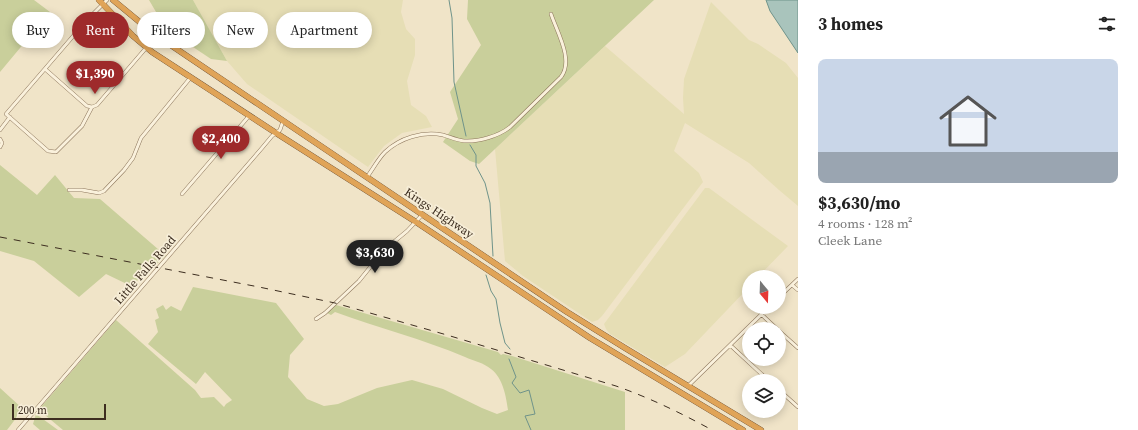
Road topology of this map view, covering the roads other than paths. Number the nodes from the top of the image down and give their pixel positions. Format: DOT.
graph roads {
  1 [pos="113,0"];
  2 [pos="103,1"];
  3 [pos="550,14"];
  4 [pos="137,40"];
  5 [pos="146,48"];
  6 [pos="45,69"];
  7 [pos="191,77"];
  8 [pos="92,107"];
  9 [pos="249,116"];
  10 [pos="10,117"];
  11 [pos="283,122"];
  12 [pos="0,130"];
  13 [pos="276,133"];
  14 [pos="0,139"];
  15 [pos="0,146"];
  16 [pos="367,178"];
  17 [pos="69,190"];
  18 [pos="182,194"];
  19 [pos="422,215"];
  20 [pos="416,222"];
  21 [pos="798,279"];
  22 [pos="792,285"];
  23 [pos="798,290"];
  24 [pos="786,291"];
  25 [pos="761,314"];
  26 [pos="316,319"];
  27 [pos="770,322"];
  28 [pos="596,330"];
  29 [pos="786,337"];
  30 [pos="590,338"];
  31 [pos="730,344"];
  32 [pos="798,348"];
  33 [pos="762,374"];
  34 [pos="688,386"];
  35 [pos="786,396"];
  36 [pos="798,407"];
  37 [pos="18,430"];
  38 [pos="743,430"];
  39 [pos="761,430"];
  1 -- 11 [label="highway, Kings Highway"];
  2 -- 4 [label="highway, Kings Highway"];
  2 -- 6 [label="street"];
  3 -- 16 [label="street"];
  5 -- 7 [label="highway, Kings Highway"];
  5 -- 8 [label="street"];
  6 -- 8 [label="street"];
  6 -- 10 [label="street"];
  7 -- 9 [label="highway, Kings Highway"];
  7 -- 17 [label="street"];
  8 -- 10 [label="street"];
  9 -- 13 [label="highway, Kings Highway"];
  9 -- 18 [label="street"];
  10 -- 12 [label="street"];
  11 -- 13 [label="street, Little Falls Road"];
  11 -- 16 [label="highway, Kings Highway"];
  13 -- 20 [label="highway, Kings Highway"];
  13 -- 37 [label="street, Little Falls Road"];
  14 -- 15 [label="street"];
  16 -- 19 [label="highway, Kings Highway"];
  19 -- 20 [label="street"];
  19 -- 28 [label="highway, Kings Highway"];
  20 -- 26 [label="street"];
  20 -- 30 [label="highway, Kings Highway"];
  21 -- 22 [label="street"];
  22 -- 23 [label="street"];
  22 -- 24 [label="street"];
  25 -- 27 [label="street"];
  25 -- 31 [label="street"];
  28 -- 30 [label="highway"];
  28 -- 34 [label="highway, Kings Highway"];
  29 -- 32 [label="street"];
  30 -- 38 [label="highway, Kings Highway"];
  31 -- 33 [label="street"];
  31 -- 34 [label="street"];
  34 -- 39 [label="highway, Kings Highway"];
  35 -- 36 [label="street"];
}
